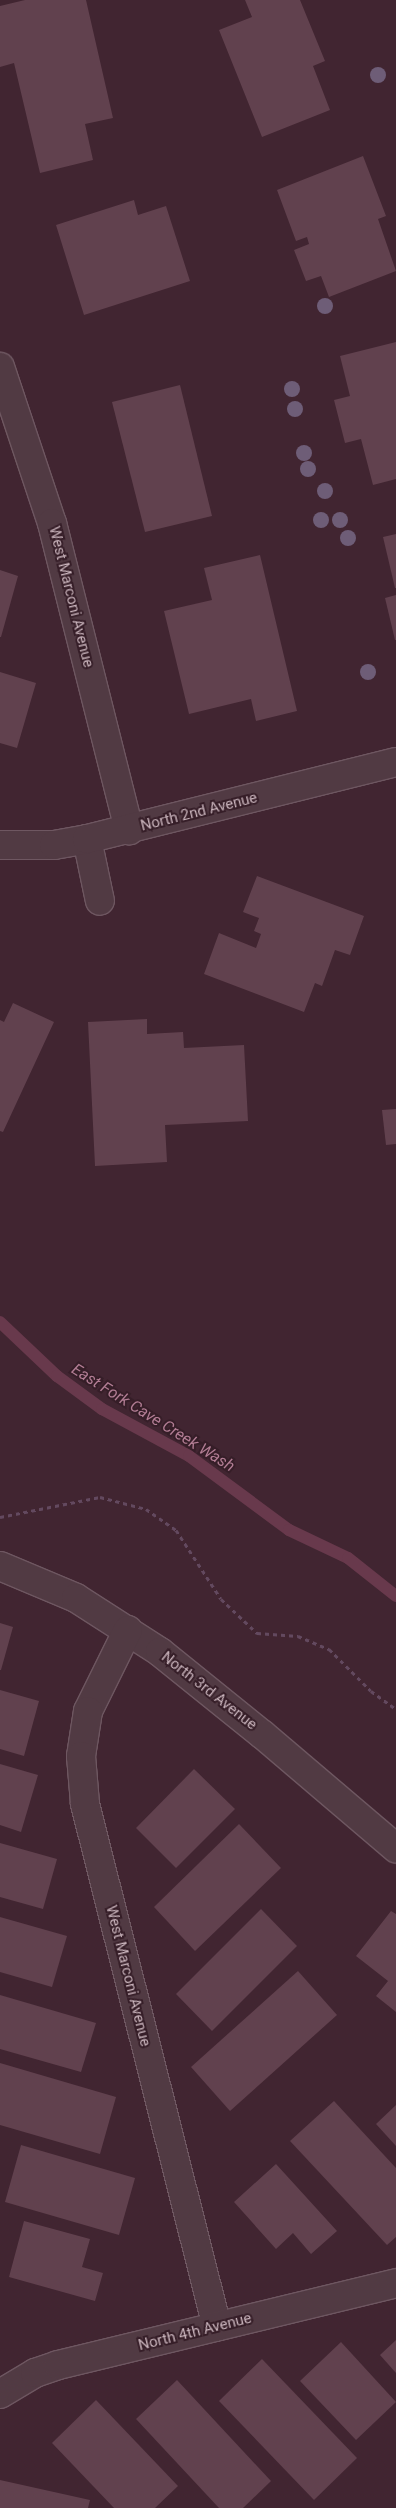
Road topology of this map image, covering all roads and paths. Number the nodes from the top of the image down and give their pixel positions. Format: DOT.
graph roads {
  1 [pos="0,368"];
  2 [pos="396,762"];
  3 [pos="129,830"];
  4 [pos="87,840"];
  5 [pos="0,845"];
  6 [pos="100,901"];
  7 [pos="0,1516"];
  8 [pos="0,1566"];
  9 [pos="128,1630"];
  10 [pos="396,1709"];
  11 [pos="396,1848"];
  12 [pos="396,2283"];
  13 [pos="217,2327"];
  14 [pos="0,2394"];
  1 -- 3 [label="street, West Marconi Avenue"];
  2 -- 3 [label="street, North 2nd Avenue"];
  3 -- 4 [label="street, North 2nd Avenue"];
  4 -- 5 [label="street, North 2nd Avenue"];
  4 -- 6 [label="street"];
  7 -- 10 [label="path"];
  8 -- 9 [label="street, North 3rd Avenue"];
  9 -- 11 [label="street, North 3rd Avenue"];
  9 -- 13 [label="street, West Marconi Avenue"];
  12 -- 13 [label="street, North 4th Avenue"];
  13 -- 14 [label="street, North 4th Avenue"];
}
